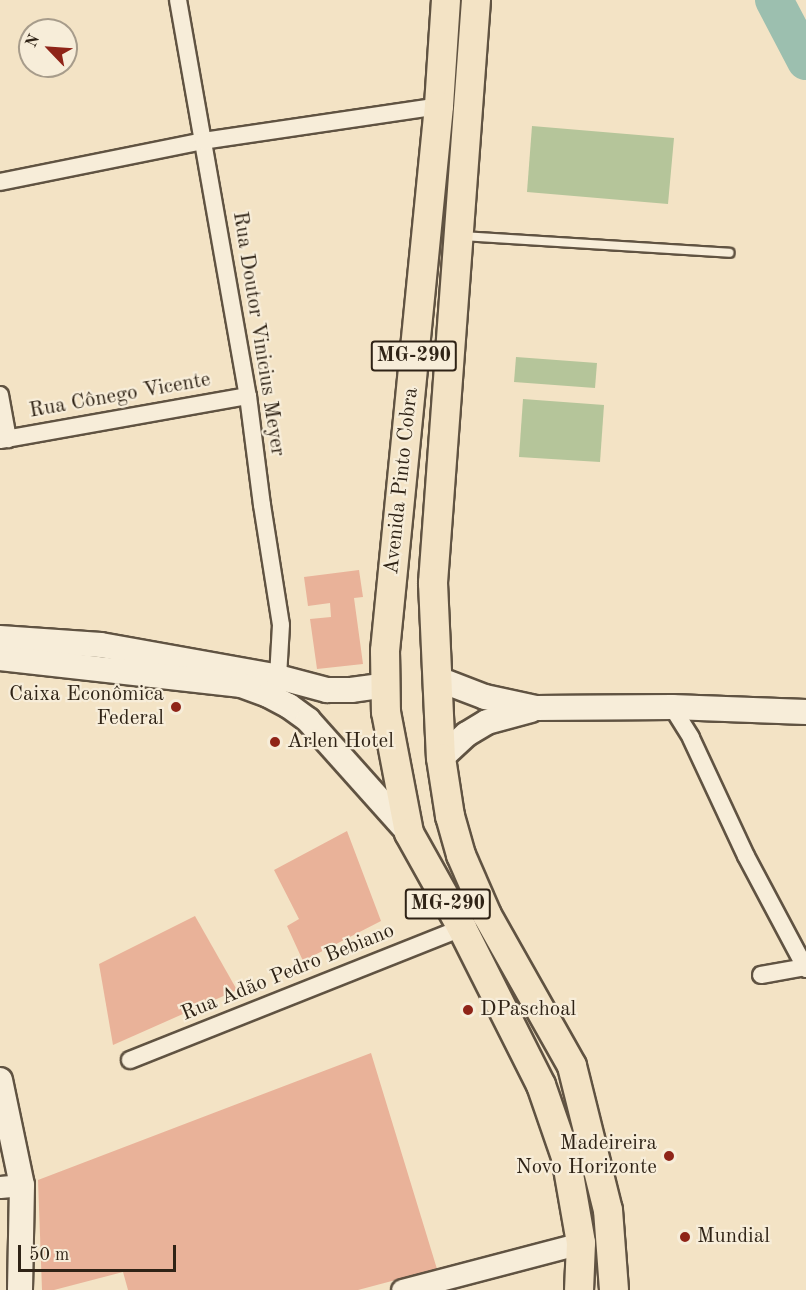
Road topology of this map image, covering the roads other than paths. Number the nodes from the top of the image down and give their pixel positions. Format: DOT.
graph roads {
  1 [pos="178,0"];
  2 [pos="446,0"];
  3 [pos="476,0"];
  4 [pos="439,106"];
  5 [pos="203,141"];
  6 [pos="0,182"];
  7 [pos="459,236"];
  8 [pos="729,253"];
  9 [pos="420,302"];
  10 [pos="452,326"];
  11 [pos="0,395"];
  12 [pos="248,396"];
  13 [pos="4,440"];
  14 [pos="0,638"];
  15 [pos="0,658"];
  16 [pos="438,679"];
  17 [pos="273,686"];
  18 [pos="386,699"];
  19 [pos="672,707"];
  20 [pos="536,708"];
  21 [pos="806,711"];
  22 [pos="441,758"];
  23 [pos="408,833"];
  24 [pos="462,928"];
  25 [pos="806,968"];
  26 [pos="761,975"];
  27 [pos="562,1048"];
  28 [pos="130,1060"];
  29 [pos="0,1080"];
  30 [pos="541,1085"];
  31 [pos="11,1186"];
  32 [pos="581,1243"];
  33 [pos="20,1290"];
  34 [pos="402,1290"];
  35 [pos="579,1290"];
  36 [pos="614,1290"];
  1 -- 5 [label="street, Rua Doutor Vinicius Meyer"];
  2 -- 4 [label="highway, Avenida Pinto Cobra / MG-290"];
  3 -- 7 [label="highway, Avenida Pinto Cobra / MG-290"];
  4 -- 5 [label="street"];
  4 -- 9 [label="highway, Avenida Pinto Cobra / MG-290"];
  5 -- 6 [label="street"];
  5 -- 12 [label="street, Rua Doutor Vinicius Meyer"];
  7 -- 8 [label="lane"];
  7 -- 10 [label="highway, Avenida Pinto Cobra / MG-290"];
  9 -- 10 [label="highway"];
  9 -- 18 [label="highway, Avenida Pinto Cobra / MG-290"];
  10 -- 16 [label="highway, Avenida Pinto Cobra / MG-290"];
  11 -- 13 [label="street"];
  12 -- 13 [label="street, Rua Cônego Vicente"];
  12 -- 17 [label="street, Rua Doutor Vinicius Meyer"];
  14 -- 17 [label="main road"];
  15 -- 17 [label="main road"];
  16 -- 20 [label="main road"];
  16 -- 22 [label="highway, Avenida Pinto Cobra / MG-290"];
  17 -- 18 [label="main road"];
  17 -- 23 [label="main road"];
  18 -- 23 [label="highway, MG-290"];
  19 -- 20 [label="main road"];
  19 -- 21 [label="main road"];
  19 -- 25 [label="street"];
  20 -- 22 [label="main road"];
  22 -- 27 [label="highway, MG-290"];
  23 -- 24 [label="highway, MG-290"];
  24 -- 28 [label="street, Rua Adão Pedro Bebiano"];
  24 -- 30 [label="highway, MG-290"];
  25 -- 26 [label="street"];
  27 -- 30 [label="highway"];
  27 -- 36 [label="highway, MG-290"];
  29 -- 31 [label="main road"];
  30 -- 32 [label="highway, MG-290"];
  31 -- 33 [label="main road"];
  32 -- 34 [label="street"];
  32 -- 35 [label="highway, MG-290"];
}
